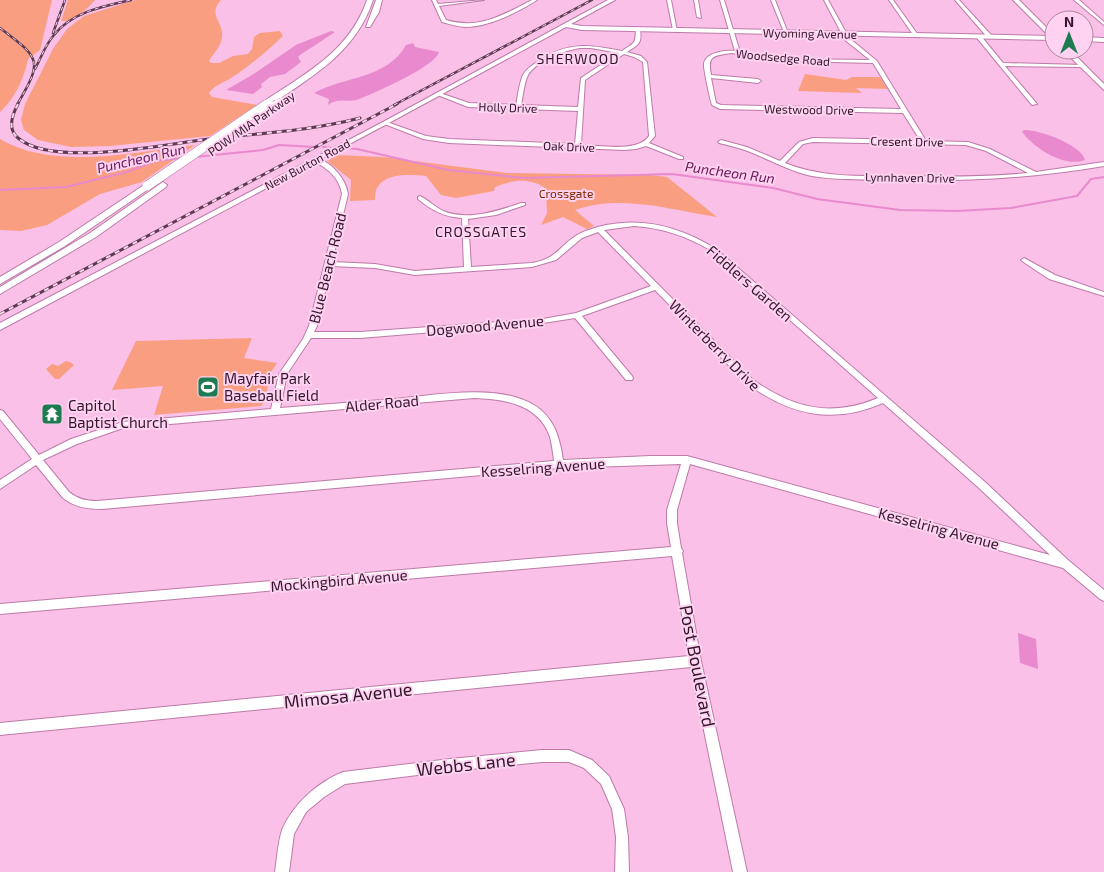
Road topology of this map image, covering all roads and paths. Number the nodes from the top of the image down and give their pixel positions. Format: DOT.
graph roads {
  1 [pos="370,0"];
  2 [pos="379,0"];
  3 [pos="482,0"];
  4 [pos="536,0"];
  5 [pos="612,0"];
  6 [pos="669,0"];
  7 [pos="696,0"];
  8 [pos="722,0"];
  9 [pos="773,0"];
  10 [pos="826,0"];
  11 [pos="892,0"];
  12 [pos="957,0"];
  13 [pos="1016,0"];
  14 [pos="1076,0"];
  15 [pos="435,2"];
  16 [pos="699,17"];
  17 [pos="1104,24"];
  18 [pos="565,25"];
  19 [pos="638,29"];
  20 [pos="1044,29"];
  21 [pos="675,30"];
  22 [pos="731,31"];
  23 [pos="786,32"];
  24 [pos="844,34"];
  25 [pos="916,35"];
  26 [pos="979,37"];
  27 [pos="990,37"];
  28 [pos="1044,39"];
  29 [pos="624,52"];
  30 [pos="738,52"];
  31 [pos="1077,60"];
  32 [pos="875,62"];
  33 [pos="1002,64"];
  34 [pos="1083,66"];
  35 [pos="708,76"];
  36 [pos="758,81"];
  37 [pos="1104,88"];
  38 [pos="438,94"];
  39 [pos="714,104"];
  40 [pos="1034,104"];
  41 [pos="518,107"];
  42 [pos="579,109"];
  43 [pos="905,111"];
  44 [pos="385,123"];
  45 [pos="922,141"];
  46 [pos="721,142"];
  47 [pos="646,144"];
  48 [pos="578,146"];
  49 [pos="681,158"];
  50 [pos="316,160"];
  51 [pos="781,163"];
  52 [pos="1104,164"];
  53 [pos="1035,174"];
  54 [pos="420,198"];
  55 [pos="523,204"];
  56 [pos="465,218"];
  57 [pos="599,229"];
  58 [pos="1024,260"];
  59 [pos="328,264"];
  60 [pos="468,269"];
  61 [pos="0,281"];
  62 [pos="656,287"];
  63 [pos="0,291"];
  64 [pos="1104,294"];
  65 [pos="576,315"];
  66 [pos="0,327"];
  67 [pos="308,335"];
  68 [pos="629,378"];
  69 [pos="884,399"];
  70 [pos="275,411"];
  71 [pos="0,413"];
  72 [pos="38,460"];
  73 [pos="687,460"];
  74 [pos="559,464"];
  75 [pos="0,485"];
  76 [pos="678,551"];
  77 [pos="1066,564"];
  78 [pos="1104,596"];
  79 [pos="0,608"];
  80 [pos="695,660"];
  81 [pos="0,729"];
  82 [pos="282,872"];
  83 [pos="622,872"];
  84 [pos="740,872"];
  1 -- 61 [label="main road, POW/MIA Parkway, bridge"];
  2 -- 63 [label="main road, POW/MIA Parkway, bridge"];
  3 -- 15 [label="street"];
  4 -- 15 [label="street"];
  5 -- 18 [label="street, New Burton Road"];
  6 -- 21 [label="street"];
  7 -- 16 [label="street"];
  8 -- 22 [label="street"];
  9 -- 23 [label="street"];
  10 -- 24 [label="street"];
  11 -- 25 [label="street"];
  12 -- 27 [label="street"];
  13 -- 20 [label="main road"];
  14 -- 17 [label="street"];
  18 -- 19 [label="street, Wyoming Avenue"];
  18 -- 38 [label="street, New Burton Road"];
  19 -- 21 [label="street, Wyoming Avenue"];
  19 -- 29 [label="street"];
  21 -- 22 [label="street, Wyoming Avenue"];
  22 -- 23 [label="street, Wyoming Avenue"];
  22 -- 30 [label="street"];
  23 -- 24 [label="street, Wyoming Avenue"];
  24 -- 25 [label="street, Wyoming Avenue"];
  24 -- 32 [label="street"];
  25 -- 26 [label="street, Wyoming Avenue"];
  26 -- 27 [label="street, Wyoming Avenue"];
  26 -- 33 [label="street"];
  27 -- 28 [label="street, Wyoming Avenue"];
  29 -- 41 [label="street"];
  29 -- 42 [label="street"];
  29 -- 47 [label="street"];
  30 -- 32 [label="street, Woodsedge Road"];
  30 -- 35 [label="street, Woodsedge Road"];
  31 -- 34 [label="main road"];
  32 -- 43 [label="street"];
  33 -- 34 [label="street"];
  33 -- 40 [label="street"];
  34 -- 37 [label="main road"];
  35 -- 36 [label="street"];
  35 -- 39 [label="street, Woodsedge Road"];
  38 -- 41 [label="street, Holly Drive"];
  38 -- 44 [label="street, New Burton Road"];
  39 -- 43 [label="street, Westwood Drive"];
  41 -- 42 [label="street, Holly Drive"];
  42 -- 48 [label="street"];
  43 -- 45 [label="street"];
  44 -- 48 [label="street, Oak Drive"];
  44 -- 50 [label="street, New Burton Road"];
  45 -- 51 [label="street, Cresent Drive"];
  45 -- 53 [label="street, Cresent Drive"];
  46 -- 51 [label="street, Lynnhaven Drive"];
  47 -- 48 [label="street, Oak Drive"];
  47 -- 49 [label="street"];
  50 -- 59 [label="street, Blue Beach Road"];
  50 -- 66 [label="street, New Burton Road"];
  51 -- 53 [label="street, Lynnhaven Drive"];
  52 -- 53 [label="street, Lynnhaven Drive"];
  54 -- 56 [label="street"];
  55 -- 56 [label="street"];
  56 -- 60 [label="street"];
  57 -- 60 [label="street, Fiddlers Garden"];
  57 -- 62 [label="street, Winterberry Drive"];
  57 -- 69 [label="street, Fiddlers Garden"];
  58 -- 64 [label="street"];
  59 -- 60 [label="street, Fiddlers Garden"];
  59 -- 67 [label="street, Blue Beach Road"];
  62 -- 65 [label="street, Dogwood Avenue"];
  62 -- 69 [label="street, Winterberry Drive"];
  65 -- 67 [label="street, Dogwood Avenue"];
  65 -- 68 [label="street"];
  67 -- 70 [label="street, Blue Beach Road"];
  69 -- 77 [label="street, Fiddlers Garden"];
  70 -- 72 [label="street, Alder Road"];
  70 -- 74 [label="street, Alder Road"];
  71 -- 72 [label="street, Kesselring Avenue"];
  72 -- 74 [label="street, Kesselring Avenue"];
  72 -- 75 [label="street, Alder Road"];
  73 -- 74 [label="street, Kesselring Avenue"];
  73 -- 76 [label="street, Post Boulevard"];
  73 -- 77 [label="street, Kesselring Avenue"];
  76 -- 79 [label="street, Mockingbird Avenue"];
  76 -- 80 [label="street, Post Boulevard"];
  77 -- 78 [label="street, Kesselring Avenue"];
  80 -- 81 [label="street, Mimosa Avenue"];
  80 -- 84 [label="street, Post Boulevard"];
  82 -- 83 [label="street, Webbs Lane"];
}
